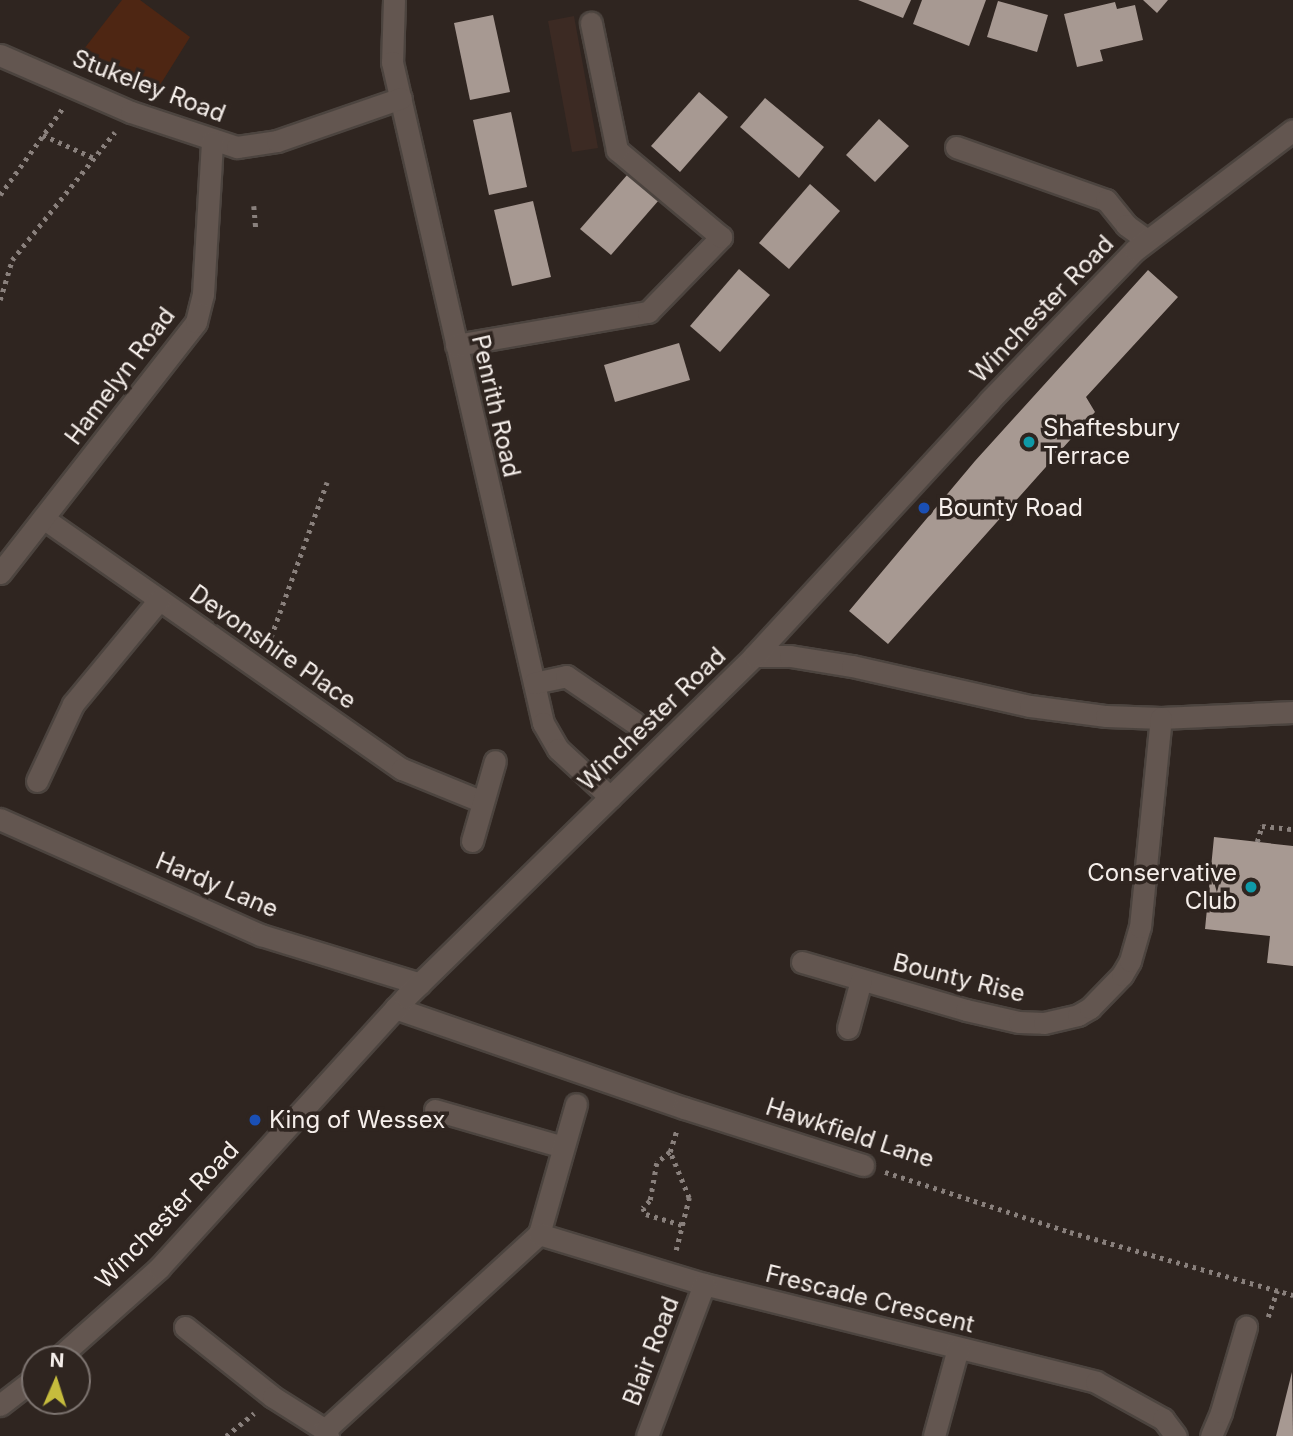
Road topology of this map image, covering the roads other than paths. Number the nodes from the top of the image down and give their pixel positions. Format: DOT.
graph roads {
  1 [pos="394,0"];
  2 [pos="591,23"];
  3 [pos="0,55"];
  4 [pos="401,98"];
  5 [pos="1293,130"];
  6 [pos="212,141"];
  7 [pos="956,147"];
  8 [pos="1147,240"];
  9 [pos="456,345"];
  10 [pos="43,518"];
  11 [pos="0,573"];
  12 [pos="159,600"];
  13 [pos="754,656"];
  14 [pos="534,683"];
  15 [pos="1293,712"];
  16 [pos="1161,718"];
  17 [pos="635,723"];
  18 [pos="495,761"];
  19 [pos="37,781"];
  20 [pos="610,797"];
  21 [pos="483,802"];
  22 [pos="0,819"];
  23 [pos="472,841"];
  24 [pos="802,962"];
  25 [pos="861,980"];
  26 [pos="420,984"];
  27 [pos="395,1008"];
  28 [pos="848,1028"];
  29 [pos="576,1104"];
  30 [pos="435,1110"];
  31 [pos="563,1147"];
  32 [pos="863,1165"];
  33 [pos="539,1234"];
  34 [pos="704,1284"];
  35 [pos="185,1327"];
  36 [pos="1246,1327"];
  37 [pos="73,1345"];
  38 [pos="958,1348"];
  39 [pos="21,1389"];
  40 [pos="0,1405"];
  41 [pos="326,1433"];
  42 [pos="647,1436"];
  43 [pos="934,1436"];
  44 [pos="1176,1436"];
  45 [pos="1211,1436"];
  1 -- 4 [label="street, Penrith Road"];
  2 -- 9 [label="street"];
  3 -- 6 [label="street, Stukeley Road"];
  4 -- 6 [label="street, Stukeley Road"];
  4 -- 9 [label="street, Penrith Road"];
  5 -- 8 [label="street, Winchester Road"];
  6 -- 10 [label="street, Hamelyn Road"];
  7 -- 8 [label="street"];
  8 -- 13 [label="street, Winchester Road"];
  9 -- 14 [label="street, Penrith Road"];
  10 -- 11 [label="street, Hamelyn Road"];
  10 -- 12 [label="street, Devonshire Place"];
  12 -- 19 [label="street"];
  12 -- 21 [label="street, Devonshire Place"];
  13 -- 16 [label="street"];
  13 -- 20 [label="street, Winchester Road"];
  14 -- 17 [label="street"];
  14 -- 20 [label="street, Penrith Road"];
  15 -- 16 [label="street"];
  16 -- 25 [label="street, Bounty Rise"];
  18 -- 21 [label="street"];
  20 -- 26 [label="street, Winchester Road"];
  21 -- 23 [label="street"];
  22 -- 26 [label="street, Hardy Lane"];
  24 -- 25 [label="street, Bounty Rise"];
  25 -- 28 [label="street"];
  26 -- 27 [label="street, Winchester Road"];
  27 -- 32 [label="street, Hawkfield Lane"];
  27 -- 37 [label="street, Winchester Road"];
  29 -- 31 [label="street"];
  30 -- 31 [label="street"];
  31 -- 33 [label="street"];
  33 -- 34 [label="street, Frescade Crescent"];
  33 -- 41 [label="street"];
  34 -- 38 [label="street, Frescade Crescent"];
  34 -- 42 [label="street, Blair Road"];
  35 -- 41 [label="street"];
  36 -- 45 [label="street"];
  38 -- 43 [label="street"];
  38 -- 44 [label="street, Frescade Crescent"];
  39 -- 40 [label="street"];
}
